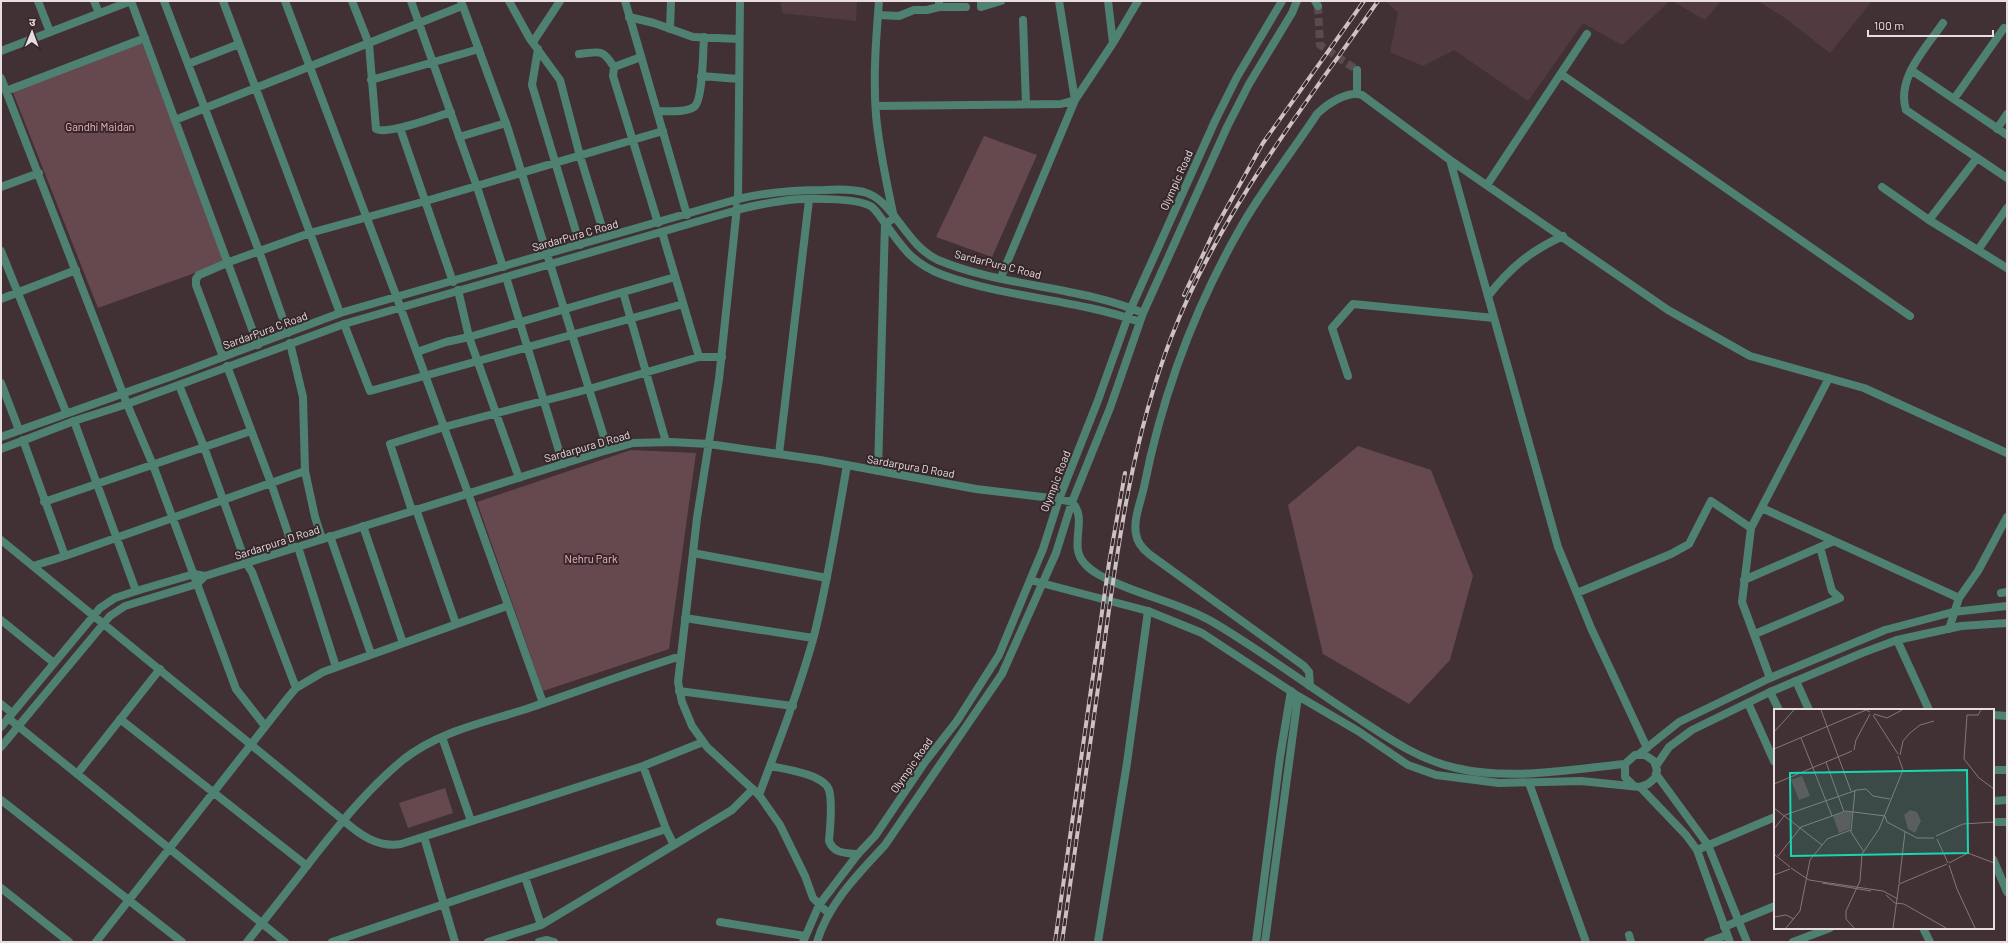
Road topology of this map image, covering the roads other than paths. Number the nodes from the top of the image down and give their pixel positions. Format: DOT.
graph roads {
  1 [pos="38,1"];
  2 [pos="94,1"];
  3 [pos="131,1"];
  4 [pos="164,1"];
  5 [pos="223,1"];
  6 [pos="284,1"];
  7 [pos="352,1"];
  8 [pos="411,1"];
  9 [pos="509,1"];
  10 [pos="560,1"];
  11 [pos="625,1"];
  12 [pos="671,1"];
  13 [pos="740,1"];
  14 [pos="879,1"];
  15 [pos="981,1"];
  16 [pos="1001,1"];
  17 [pos="1059,1"];
  18 [pos="1108,1"];
  19 [pos="1138,1"];
  20 [pos="1282,1"];
  21 [pos="1297,1"];
  22 [pos="462,3"];
  23 [pos="939,4"];
  24 [pos="966,7"];
  25 [pos="99,13"];
  26 [pos="878,15"];
  27 [pos="629,17"];
  28 [pos="1023,20"];
  29 [pos="419,23"];
  30 [pos="1943,23"];
  31 [pos="2004,28"];
  32 [pos="670,29"];
  33 [pos="50,32"];
  34 [pos="1587,34"];
  35 [pos="704,37"];
  36 [pos="145,38"];
  37 [pos="739,39"];
  38 [pos="1113,42"];
  39 [pos="239,44"];
  40 [pos="369,44"];
  41 [pos="535,46"];
  42 [pos="479,49"];
  43 [pos="1,50"];
  44 [pos="579,54"];
  45 [pos="641,57"];
  46 [pos="433,63"];
  47 [pos="188,64"];
  48 [pos="614,67"];
  49 [pos="310,68"];
  50 [pos="1357,70"];
  51 [pos="1911,70"];
  52 [pos="1561,74"];
  53 [pos="701,76"];
  54 [pos="1,78"];
  55 [pos="739,79"];
  56 [pos="371,80"];
  57 [pos="256,88"];
  58 [pos="6,91"];
  59 [pos="1357,93"];
  60 [pos="1954,99"];
  61 [pos="1075,100"];
  62 [pos="1026,104"];
  63 [pos="876,106"];
  64 [pos="205,108"];
  65 [pos="657,111"];
  66 [pos="451,112"];
  67 [pos="2007,114"];
  68 [pos="175,120"];
  69 [pos="506,123"];
  70 [pos="400,128"];
  71 [pos="1997,129"];
  72 [pos="663,131"];
  73 [pos="2007,135"];
  74 [pos="460,137"];
  75 [pos="632,140"];
  76 [pos="580,156"];
  77 [pos="1977,158"];
  78 [pos="1450,160"];
  79 [pos="556,163"];
  80 [pos="39,173"];
  81 [pos="522,173"];
  82 [pos="2007,178"];
  83 [pos="1487,185"];
  84 [pos="1,186"];
  85 [pos="477,187"];
  86 [pos="1882,187"];
  87 [pos="738,199"];
  88 [pos="809,200"];
  89 [pos="426,201"];
  90 [pos="2007,208"];
  91 [pos="738,210"];
  92 [pos="687,215"];
  93 [pos="366,218"];
  94 [pos="894,218"];
  95 [pos="1929,220"];
  96 [pos="658,223"];
  97 [pos="885,224"];
  98 [pos="662,232"];
  99 [pos="310,233"];
  100 [pos="1563,236"];
  101 [pos="605,237"];
  102 [pos="580,245"];
  103 [pos="1978,250"];
  104 [pos="1,251"];
  105 [pos="259,251"];
  106 [pos="548,254"];
  107 [pos="229,262"];
  108 [pos="551,265"];
  109 [pos="503,267"];
  110 [pos="2007,268"];
  111 [pos="76,270"];
  112 [pos="506,277"];
  113 [pos="675,277"];
  114 [pos="1001,277"];
  115 [pos="453,282"];
  116 [pos="458,290"];
  117 [pos="18,292"];
  118 [pos="623,292"];
  119 [pos="1488,296"];
  120 [pos="397,298"];
  121 [pos="1,299"];
  122 [pos="683,304"];
  123 [pos="1131,308"];
  124 [pos="400,309"];
  125 [pos="565,309"];
  126 [pos="340,313"];
  127 [pos="1144,313"];
  128 [pos="1910,316"];
  129 [pos="1127,318"];
  130 [pos="1494,318"];
  131 [pos="631,319"];
  132 [pos="519,322"];
  133 [pos="1140,322"];
  134 [pos="344,324"];
  135 [pos="288,333"];
  136 [pos="573,336"];
  137 [pos="470,337"];
  138 [pos="290,343"];
  139 [pos="258,345"];
  140 [pos="527,348"];
  141 [pos="417,352"];
  142 [pos="699,356"];
  143 [pos="722,356"];
  144 [pos="223,357"];
  145 [pos="479,361"];
  146 [pos="227,366"];
  147 [pos="646,372"];
  148 [pos="425,376"];
  149 [pos="1348,376"];
  150 [pos="1829,378"];
  151 [pos="1,383"];
  152 [pos="179,385"];
  153 [pos="589,389"];
  154 [pos="123,394"];
  155 [pos="544,401"];
  156 [pos="127,404"];
  157 [pos="66,412"];
  158 [pos="498,414"];
  159 [pos="74,420"];
  160 [pos="444,427"];
  161 [pos="19,430"];
  162 [pos="251,430"];
  163 [pos="1,437"];
  164 [pos="23,440"];
  165 [pos="666,442"];
  166 [pos="708,444"];
  167 [pos="204,447"];
  168 [pos="1,449"];
  169 [pos="608,450"];
  170 [pos="2007,453"];
  171 [pos="779,454"];
  172 [pos="153,464"];
  173 [pos="563,464"];
  174 [pos="847,465"];
  175 [pos="878,471"];
  176 [pos="305,472"];
  177 [pos="518,478"];
  178 [pos="271,483"];
  179 [pos="97,484"];
  180 [pos="468,493"];
  181 [pos="1059,499"];
  182 [pos="224,500"];
  183 [pos="44,502"];
  184 [pos="1072,502"];
  185 [pos="1762,508"];
  186 [pos="414,510"];
  187 [pos="2007,517"];
  188 [pos="173,518"];
  189 [pos="364,526"];
  190 [pos="1751,528"];
  191 [pos="116,537"];
  192 [pos="326,538"];
  193 [pos="1,540"];
  194 [pos="1834,541"];
  195 [pos="296,547"];
  196 [pos="1820,547"];
  197 [pos="693,553"];
  198 [pos="65,556"];
  199 [pos="246,564"];
  200 [pos="33,566"];
  201 [pos="194,574"];
  202 [pos="205,576"];
  203 [pos="827,578"];
  204 [pos="1030,580"];
  205 [pos="1744,580"];
  206 [pos="198,584"];
  207 [pos="1043,585"];
  208 [pos="136,591"];
  209 [pos="1577,594"];
  210 [pos="1959,598"];
  211 [pos="507,606"];
  212 [pos="2007,606"];
  213 [pos="1148,612"];
  214 [pos="1953,612"];
  215 [pos="92,615"];
  216 [pos="685,618"];
  217 [pos="1,620"];
  218 [pos="102,623"];
  219 [pos="2007,623"];
  220 [pos="456,624"];
  221 [pos="1949,629"];
  222 [pos="1754,634"];
  223 [pos="813,638"];
  224 [pos="1897,640"];
  225 [pos="404,643"];
  226 [pos="371,654"];
  227 [pos="1000,655"];
  228 [pos="680,656"];
  229 [pos="1009,658"];
  230 [pos="54,663"];
  231 [pos="336,667"];
  232 [pos="160,670"];
  233 [pos="1770,678"];
  234 [pos="1796,681"];
  235 [pos="1310,686"];
  236 [pos="296,688"];
  237 [pos="679,691"];
  238 [pos="1291,692"];
  239 [pos="1770,692"];
  240 [pos="1320,694"];
  241 [pos="1298,696"];
  242 [pos="543,703"];
  243 [pos="1748,703"];
  244 [pos="1,704"];
  245 [pos="1312,704"];
  246 [pos="793,706"];
  247 [pos="1778,709"];
  248 [pos="1809,709"];
  249 [pos="1929,709"];
  250 [pos="1994,715"];
  251 [pos="2007,716"];
  252 [pos="5,720"];
  253 [pos="120,720"];
  254 [pos="18,726"];
  255 [pos="265,726"];
  256 [pos="442,737"];
  257 [pos="703,742"];
  258 [pos="250,744"];
  259 [pos="1,747"];
  260 [pos="1647,748"];
  261 [pos="1639,754"];
  262 [pos="1774,761"];
  263 [pos="1625,764"];
  264 [pos="642,766"];
  265 [pos="770,766"];
  266 [pos="1656,770"];
  267 [pos="1994,770"];
  268 [pos="2007,770"];
  269 [pos="77,774"];
  270 [pos="1529,783"];
  271 [pos="1637,786"];
  272 [pos="213,792"];
  273 [pos="756,792"];
  274 [pos="1,800"];
  275 [pos="2007,800"];
  276 [pos="1994,801"];
  277 [pos="1774,817"];
  278 [pos="470,818"];
  279 [pos="343,820"];
  280 [pos="1994,822"];
  281 [pos="2007,822"];
  282 [pos="666,829"];
  283 [pos="424,837"];
  284 [pos="674,845"];
  285 [pos="1708,845"];
  286 [pos="169,850"];
  287 [pos="1697,850"];
  288 [pos="858,854"];
  289 [pos="1994,861"];
  290 [pos="307,866"];
  291 [pos="525,877"];
  292 [pos="1,888"];
  293 [pos="2007,892"];
  294 [pos="129,901"];
  295 [pos="818,904"];
  296 [pos="443,905"];
  297 [pos="1774,906"];
  298 [pos="829,914"];
  299 [pos="1739,921"];
  300 [pos="720,922"];
  301 [pos="261,924"];
  302 [pos="541,925"];
  303 [pos="1827,929"];
  304 [pos="1924,929"];
  305 [pos="1727,935"];
  306 [pos="511,938"];
  307 [pos="804,939"];
  308 [pos="69,942"];
  309 [pos="96,942"];
  310 [pos="182,942"];
  311 [pos="246,942"];
  312 [pos="284,942"];
  313 [pos="332,942"];
  314 [pos="455,942"];
  315 [pos="488,942"];
  316 [pos="539,942"];
  317 [pos="554,942"];
  318 [pos="817,942"];
  319 [pos="1098,942"];
  320 [pos="1256,942"];
  321 [pos="1265,942"];
  322 [pos="1586,942"];
  323 [pos="1708,942"];
  324 [pos="1747,942"];
  325 [pos="1793,942"];
  326 [pos="1930,942"];
  1 -- 33 [label="street"];
  2 -- 25 [label="street"];
  3 -- 25 [label="street"];
  3 -- 36 [label="street"];
  4 -- 47 [label="street"];
  5 -- 39 [label="street"];
  6 -- 49 [label="street"];
  7 -- 40 [label="street"];
  8 -- 29 [label="street"];
  9 -- 41 [label="street"];
  10 -- 41 [label="street"];
  11 -- 27 [label="street"];
  12 -- 32 [label="street"];
  13 -- 37 [label="street"];
  14 -- 26 [label="street"];
  15 -- 16 [label="street"];
  17 -- 61 [label="street"];
  18 -- 38 [label="street"];
  19 -- 38 [label="street"];
  20 -- 123 [label="street, Olympic Road"];
  21 -- 127 [label="street"];
  22 -- 29 [label="street"];
  22 -- 42 [label="street"];
  23 -- 24 [label="street"];
  23 -- 26 [label="street"];
  25 -- 33 [label="street"];
  26 -- 63 [label="street"];
  27 -- 32 [label="street"];
  27 -- 45 [label="street"];
  28 -- 62 [label="street"];
  29 -- 40 [label="street"];
  29 -- 46 [label="street"];
  30 -- 51 [label="street"];
  31 -- 60 [label="street"];
  32 -- 35 [label="street"];
  33 -- 43 [label="street"];
  34 -- 52 [label="street"];
  35 -- 37 [label="street"];
  35 -- 53 [label="street"];
  36 -- 58 [label="street"];
  36 -- 68 [label="street"];
  37 -- 55 [label="street"];
  38 -- 61 [label="street"];
  39 -- 47 [label="street"];
  39 -- 57 [label="street"];
  40 -- 49 [label="street"];
  40 -- 56 [label="street"];
  41 -- 76 [label="street"];
  41 -- 79 [label="street"];
  42 -- 46 [label="street"];
  42 -- 69 [label="street"];
  44 -- 48 [label="street"];
  45 -- 48 [label="street"];
  45 -- 65 [label="street"];
  46 -- 56 [label="street"];
  46 -- 66 [label="street"];
  47 -- 64 [label="street"];
  48 -- 75 [label="street"];
  49 -- 57 [label="street"];
  49 -- 93 [label="street"];
  50 -- 59 [label="street"];
  51 -- 60 [label="street"];
  51 -- 77 [label="street"];
  52 -- 83 [label="street"];
  52 -- 128 [label="street"];
  53 -- 55 [label="street"];
  53 -- 65 [label="street"];
  54 -- 58 [label="street"];
  55 -- 87 [label="street"];
  56 -- 70 [label="street"];
  57 -- 64 [label="street"];
  57 -- 99 [label="street"];
  58 -- 80 [label="street"];
  59 -- 78 [label="street"];
  59 -- 235 [label="street"];
  60 -- 71 [label="street"];
  61 -- 62 [label="street"];
  61 -- 114 [label="street"];
  62 -- 63 [label="street"];
  63 -- 94 [label="street"];
  64 -- 68 [label="street"];
  64 -- 105 [label="street"];
  65 -- 72 [label="street"];
  66 -- 70 [label="street"];
  66 -- 74 [label="street"];
  67 -- 71 [label="street"];
  68 -- 107 [label="street"];
  69 -- 74 [label="street"];
  69 -- 81 [label="street"];
  70 -- 89 [label="street"];
  71 -- 73 [label="street"];
  72 -- 75 [label="street"];
  72 -- 92 [label="street"];
  74 -- 85 [label="street"];
  75 -- 76 [label="street"];
  75 -- 96 [label="street"];
  76 -- 79 [label="street"];
  76 -- 101 [label="street"];
  77 -- 82 [label="street"];
  77 -- 95 [label="street"];
  78 -- 83 [label="street"];
  78 -- 119 [label="street"];
  79 -- 81 [label="street"];
  79 -- 102 [label="street"];
  80 -- 84 [label="street"];
  80 -- 111 [label="street"];
  81 -- 85 [label="street"];
  81 -- 106 [label="street"];
  83 -- 100 [label="street"];
  85 -- 89 [label="street"];
  85 -- 109 [label="street"];
  86 -- 95 [label="street"];
  87 -- 91 [label="street"];
  87 -- 92 [label="street, SardarPura C Road"];
  87 -- 94 [label="street, SardarPura C Road"];
  88 -- 91 [label="street, SardarPura C Road"];
  88 -- 97 [label="street, SardarPura C Road"];
  88 -- 171 [label="street"];
  89 -- 93 [label="street"];
  89 -- 115 [label="street"];
  90 -- 103 [label="street"];
  91 -- 98 [label="street, SardarPura C Road"];
  91 -- 143 [label="street"];
  92 -- 96 [label="street, SardarPura C Road"];
  93 -- 99 [label="street"];
  93 -- 120 [label="street"];
  94 -- 97 [label="street"];
  94 -- 114 [label="street, SardarPura C Road"];
  95 -- 103 [label="street"];
  96 -- 101 [label="street, SardarPura C Road"];
  97 -- 129 [label="street, SardarPura C Road"];
  97 -- 175 [label="street"];
  98 -- 108 [label="street, SardarPura C Road"];
  98 -- 113 [label="street"];
  99 -- 105 [label="street"];
  99 -- 126 [label="street"];
  100 -- 119 [label="street"];
  100 -- 150 [label="street"];
  101 -- 102 [label="street, SardarPura C Road"];
  102 -- 106 [label="street, SardarPura C Road"];
  103 -- 110 [label="street"];
  104 -- 117 [label="street"];
  105 -- 107 [label="street"];
  105 -- 135 [label="street"];
  106 -- 108 [label="street"];
  106 -- 109 [label="street, SardarPura C Road"];
  107 -- 139 [label="street"];
  107 -- 144 [label="street"];
  108 -- 112 [label="street, SardarPura C Road"];
  108 -- 125 [label="street"];
  109 -- 115 [label="street, SardarPura C Road"];
  111 -- 117 [label="street"];
  111 -- 154 [label="street"];
  112 -- 116 [label="street, SardarPura C Road"];
  112 -- 132 [label="street"];
  113 -- 118 [label="street"];
  113 -- 122 [label="street"];
  114 -- 123 [label="street, SardarPura C Road"];
  115 -- 120 [label="street, SardarPura C Road"];
  116 -- 124 [label="street, SardarPura C Road"];
  116 -- 137 [label="street"];
  117 -- 121 [label="street"];
  117 -- 157 [label="street"];
  118 -- 125 [label="street"];
  118 -- 131 [label="street"];
  119 -- 130 [label="street"];
  120 -- 124 [label="street"];
  120 -- 126 [label="street, SardarPura C Road"];
  122 -- 131 [label="street"];
  122 -- 142 [label="street"];
  123 -- 127 [label="street, SardarPura C Road"];
  123 -- 129 [label="street, Olympic Road"];
  124 -- 134 [label="street, SardarPura C Road"];
  124 -- 141 [label="street"];
  125 -- 132 [label="street"];
  125 -- 136 [label="street"];
  126 -- 135 [label="street, SardarPura C Road"];
  127 -- 133 [label="street"];
  129 -- 133 [label="street, SardarPura C Road"];
  129 -- 181 [label="street, Olympic Road"];
  130 -- 149 [label="street"];
  130 -- 209 [label="street"];
  131 -- 136 [label="street"];
  131 -- 147 [label="street"];
  132 -- 137 [label="street"];
  132 -- 140 [label="street"];
  133 -- 184 [label="street"];
  134 -- 138 [label="street, SardarPura C Road"];
  134 -- 148 [label="street"];
  135 -- 139 [label="street, SardarPura C Road"];
  136 -- 140 [label="street"];
  136 -- 153 [label="street"];
  137 -- 141 [label="street"];
  137 -- 145 [label="street"];
  138 -- 146 [label="street, SardarPura C Road"];
  138 -- 176 [label="street"];
  139 -- 144 [label="street, SardarPura C Road"];
  140 -- 145 [label="street"];
  140 -- 155 [label="street"];
  141 -- 148 [label="street"];
  142 -- 143 [label="street"];
  142 -- 147 [label="street"];
  143 -- 166 [label="street"];
  144 -- 154 [label="street, SardarPura C Road"];
  145 -- 148 [label="street"];
  145 -- 158 [label="street"];
  146 -- 152 [label="street, SardarPura C Road"];
  146 -- 162 [label="street"];
  147 -- 153 [label="street"];
  147 -- 165 [label="street"];
  148 -- 160 [label="street"];
  150 -- 170 [label="street"];
  150 -- 185 [label="street"];
  151 -- 161 [label="street"];
  152 -- 156 [label="street, SardarPura C Road"];
  152 -- 167 [label="street"];
  153 -- 155 [label="street"];
  153 -- 169 [label="street"];
  154 -- 156 [label="street"];
  154 -- 157 [label="street, SardarPura C Road"];
  155 -- 158 [label="street"];
  155 -- 173 [label="street"];
  156 -- 159 [label="street, SardarPura C Road"];
  156 -- 172 [label="street"];
  157 -- 161 [label="street, SardarPura C Road"];
  158 -- 160 [label="street"];
  158 -- 177 [label="street"];
  159 -- 164 [label="street, SardarPura C Road"];
  159 -- 179 [label="street"];
  160 -- 180 [label="street"];
  160 -- 186 [label="street"];
  161 -- 163 [label="street, SardarPura C Road"];
  162 -- 167 [label="street"];
  162 -- 178 [label="street"];
  164 -- 168 [label="street, SardarPura C Road"];
  164 -- 183 [label="street"];
  165 -- 166 [label="street, Sardarpura D Road"];
  165 -- 169 [label="street, Sardarpura D Road"];
  166 -- 171 [label="street, Sardarpura D Road"];
  166 -- 197 [label="street"];
  167 -- 172 [label="street"];
  167 -- 182 [label="street"];
  169 -- 173 [label="street, Sardarpura D Road"];
  171 -- 174 [label="street, Sardarpura D Road"];
  172 -- 179 [label="street"];
  172 -- 188 [label="street"];
  173 -- 177 [label="street, Sardarpura D Road"];
  174 -- 175 [label="street, Sardarpura D Road"];
  174 -- 203 [label="street"];
  175 -- 181 [label="street, Sardarpura D Road"];
  176 -- 178 [label="street"];
  176 -- 192 [label="street"];
  177 -- 180 [label="street, Sardarpura D Road"];
  178 -- 182 [label="street"];
  178 -- 195 [label="street"];
  179 -- 183 [label="street"];
  179 -- 191 [label="street"];
  180 -- 186 [label="street, Sardarpura D Road"];
  180 -- 211 [label="street"];
  181 -- 184 [label="street, Sardarpura D Road"];
  181 -- 204 [label="street, Olympic Road"];
  182 -- 188 [label="street"];
  182 -- 199 [label="street"];
  183 -- 198 [label="street"];
  184 -- 207 [label="street"];
  184 -- 235 [label="street"];
  185 -- 190 [label="street"];
  185 -- 194 [label="street"];
  186 -- 189 [label="street, Sardarpura D Road"];
  186 -- 220 [label="street"];
  187 -- 210 [label="street"];
  188 -- 191 [label="street"];
  188 -- 201 [label="street"];
  189 -- 192 [label="street, Sardarpura D Road"];
  189 -- 225 [label="street"];
  190 -- 205 [label="street"];
  190 -- 209 [label="street"];
  191 -- 198 [label="street"];
  191 -- 208 [label="street"];
  192 -- 195 [label="street, Sardarpura D Road"];
  192 -- 226 [label="street"];
  193 -- 200 [label="street"];
  194 -- 196 [label="street"];
  194 -- 210 [label="street"];
  195 -- 199 [label="street, Sardarpura D Road"];
  195 -- 231 [label="street"];
  196 -- 205 [label="street"];
  196 -- 222 [label="street"];
  197 -- 203 [label="street"];
  197 -- 216 [label="street"];
  198 -- 200 [label="street"];
  199 -- 202 [label="street, Sardarpura D Road"];
  199 -- 236 [label="street"];
  200 -- 215 [label="street"];
  201 -- 202 [label="street, Sardarpura D Road"];
  201 -- 206 [label="street"];
  201 -- 208 [label="street, Sardarpura D Road"];
  202 -- 206 [label="street"];
  203 -- 223 [label="street"];
  204 -- 207 [label="street"];
  204 -- 227 [label="street, Olympic Road"];
  205 -- 222 [label="street"];
  206 -- 218 [label="street"];
  206 -- 255 [label="street"];
  207 -- 213 [label="street"];
  207 -- 229 [label="street"];
  208 -- 215 [label="street, Sardarpura D Road"];
  209 -- 260 [label="street"];
  210 -- 214 [label="street"];
  211 -- 220 [label="street"];
  211 -- 242 [label="street"];
  212 -- 214 [label="street"];
  213 -- 238 [label="street"];
  213 -- 319 [label="street"];
  214 -- 221 [label="street"];
  214 -- 233 [label="street"];
  215 -- 218 [label="street"];
  215 -- 230 [label="street, Sardarpura D Road"];
  216 -- 223 [label="street"];
  216 -- 228 [label="street"];
  217 -- 230 [label="street"];
  218 -- 232 [label="street"];
  218 -- 254 [label="street"];
  219 -- 221 [label="street"];
  220 -- 225 [label="street"];
  221 -- 224 [label="street"];
  222 -- 233 [label="street"];
  223 -- 246 [label="street"];
  224 -- 234 [label="street"];
  224 -- 249 [label="street"];
  225 -- 226 [label="street"];
  226 -- 231 [label="street"];
  227 -- 229 [label="street"];
  227 -- 288 [label="street, Olympic Road"];
  228 -- 237 [label="street"];
  228 -- 242 [label="street"];
  229 -- 298 [label="street"];
  230 -- 252 [label="street, Sardarpura D Road"];
  231 -- 236 [label="street"];
  232 -- 253 [label="street"];
  232 -- 258 [label="street"];
  233 -- 260 [label="street"];
  234 -- 239 [label="street"];
  234 -- 248 [label="street"];
  235 -- 240 [label="street"];
  236 -- 255 [label="street"];
  237 -- 246 [label="street"];
  237 -- 257 [label="street"];
  238 -- 241 [label="street"];
  238 -- 320 [label="street"];
  239 -- 243 [label="street"];
  239 -- 247 [label="street"];
  240 -- 245 [label="street"];
  240 -- 263 [label="street"];
  241 -- 245 [label="street"];
  241 -- 321 [label="street"];
  242 -- 256 [label="street"];
  243 -- 262 [label="street"];
  243 -- 266 [label="street"];
  244 -- 252 [label="street"];
  245 -- 270 [label="street"];
  246 -- 265 [label="street"];
  250 -- 251 [label="street"];
  252 -- 254 [label="street"];
  253 -- 269 [label="street"];
  253 -- 272 [label="street"];
  254 -- 259 [label="street"];
  254 -- 269 [label="street"];
  255 -- 258 [label="street"];
  256 -- 278 [label="street"];
  256 -- 279 [label="street"];
  257 -- 264 [label="street"];
  257 -- 273 [label="street"];
  258 -- 272 [label="street"];
  258 -- 279 [label="street"];
  260 -- 261 [label="street"];
  261 -- 263 [label="street"];
  261 -- 266 [label="street"];
  263 -- 271 [label="street"];
  264 -- 282 [label="street"];
  264 -- 283 [label="street"];
  265 -- 273 [label="street"];
  265 -- 288 [label="street"];
  266 -- 271 [label="street"];
  266 -- 285 [label="street"];
  267 -- 268 [label="street"];
  269 -- 286 [label="street"];
  270 -- 271 [label="street"];
  270 -- 322 [label="street"];
  271 -- 287 [label="street"];
  272 -- 286 [label="street"];
  272 -- 290 [label="street"];
  273 -- 284 [label="street"];
  273 -- 295 [label="street"];
  274 -- 294 [label="street"];
  275 -- 276 [label="street"];
  277 -- 285 [label="street"];
  279 -- 283 [label="street"];
  279 -- 290 [label="street"];
  280 -- 281 [label="street"];
  282 -- 284 [label="street"];
  282 -- 291 [label="street"];
  283 -- 296 [label="street"];
  284 -- 302 [label="street"];
  285 -- 287 [label="street"];
  285 -- 299 [label="street"];
  286 -- 294 [label="street"];
  286 -- 301 [label="street"];
  287 -- 305 [label="street"];
  288 -- 295 [label="street, Olympic Road"];
  289 -- 293 [label="street"];
  290 -- 301 [label="street"];
  291 -- 296 [label="street"];
  291 -- 302 [label="street"];
  292 -- 308 [label="street"];
  294 -- 309 [label="street"];
  294 -- 310 [label="street"];
  295 -- 298 [label="street"];
  295 -- 307 [label="street, Olympic Road"];
  296 -- 313 [label="street"];
  296 -- 314 [label="street"];
  297 -- 299 [label="street"];
  298 -- 318 [label="street"];
  299 -- 305 [label="street"];
  299 -- 324 [label="street"];
  300 -- 307 [label="street"];
  301 -- 311 [label="street"];
  301 -- 312 [label="street"];
  302 -- 306 [label="street"];
  303 -- 325 [label="street"];
  304 -- 326 [label="street"];
  305 -- 323 [label="street"];
  306 -- 315 [label="street"];
  316 -- 317 [label="street"];
}
